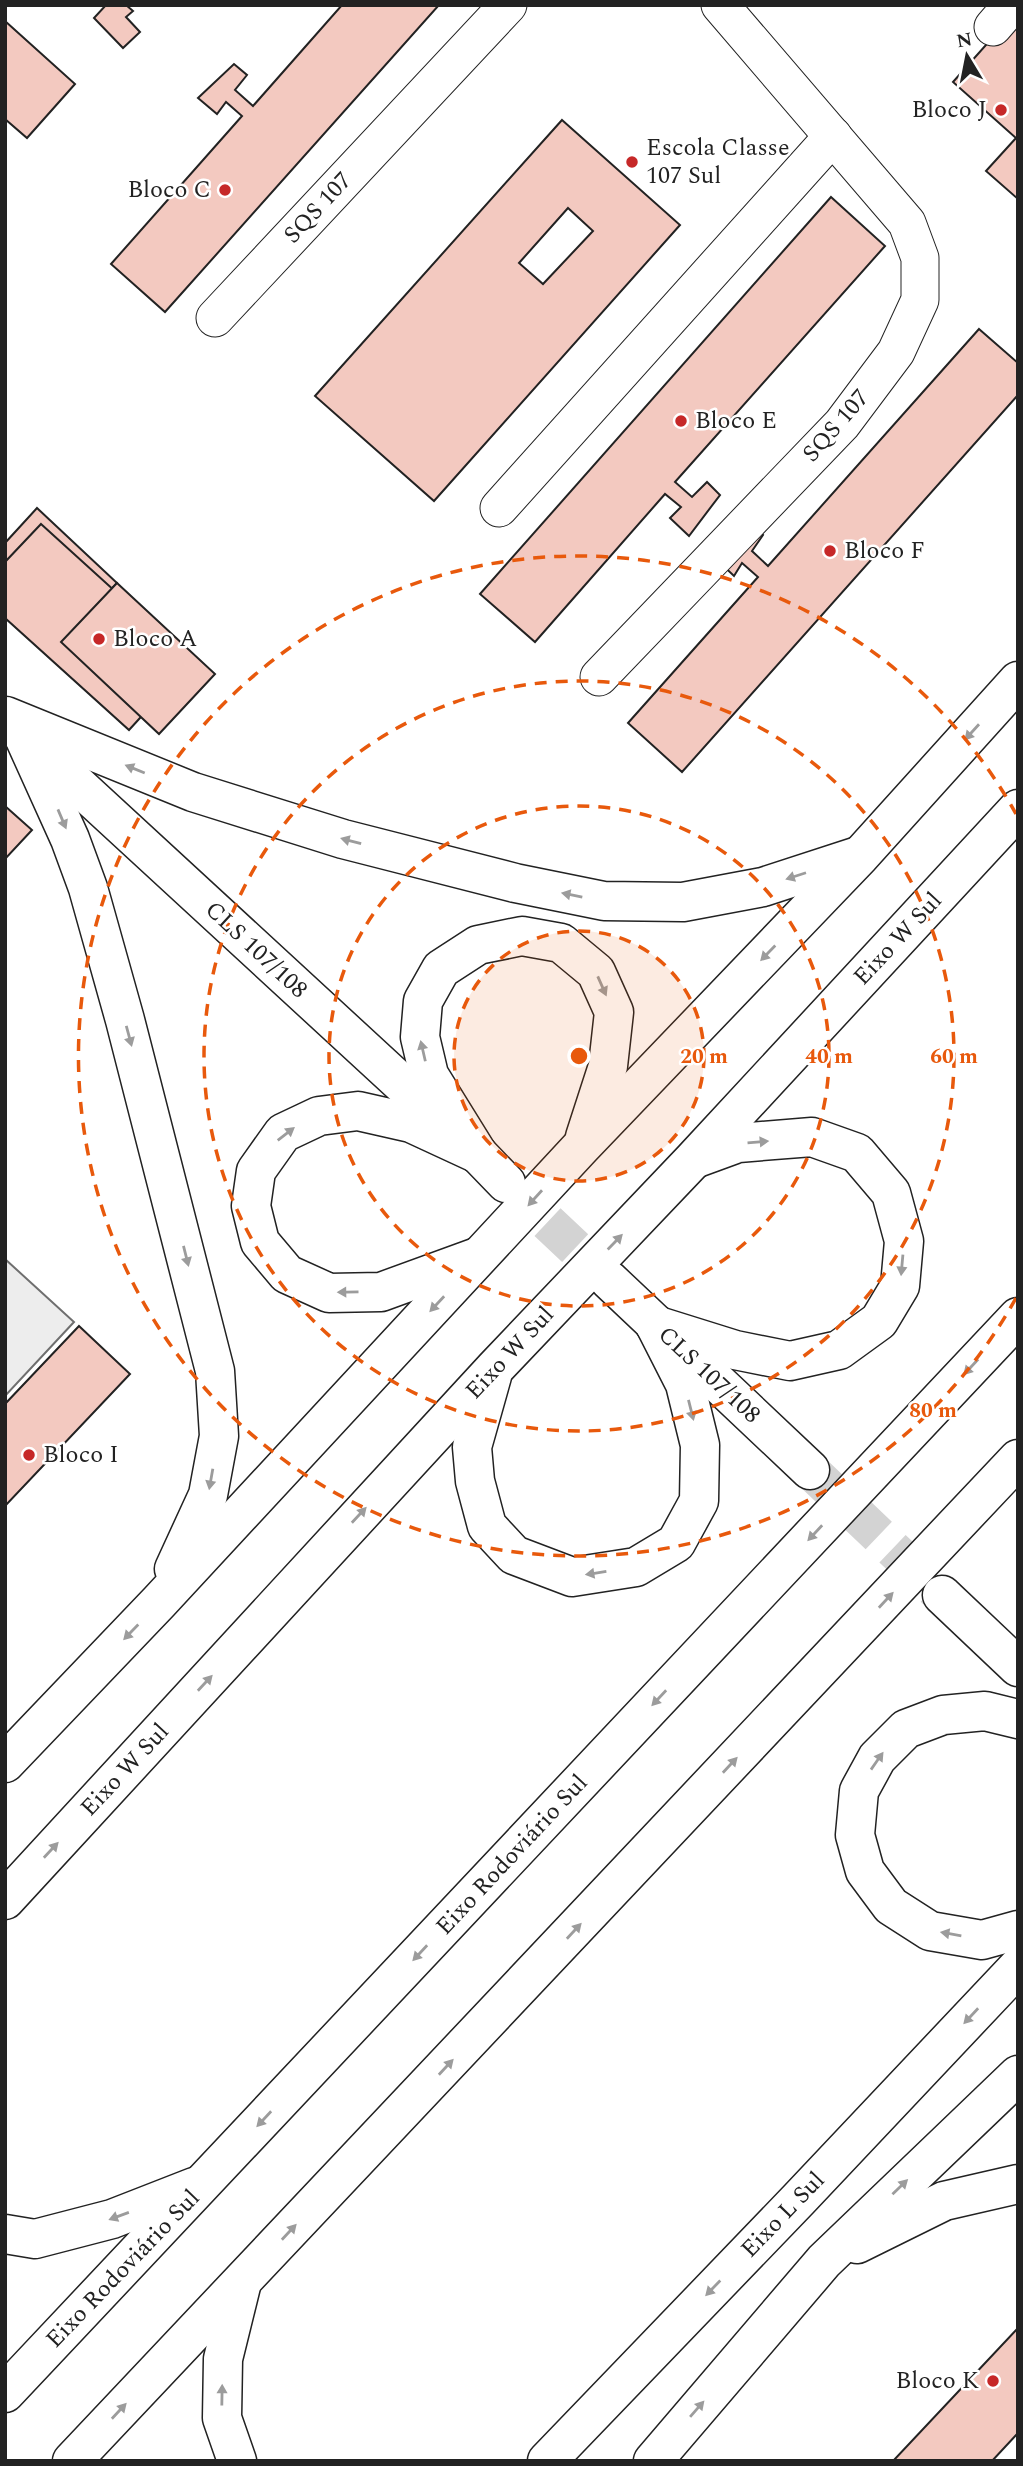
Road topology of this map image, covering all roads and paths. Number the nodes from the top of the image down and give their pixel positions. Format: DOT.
graph roads {
  1 [pos="508,5"];
  2 [pos="720,5"];
  3 [pos="833,136"];
  4 [pos="215,318"];
  5 [pos="499,508"];
  6 [pos="599,677"];
  7 [pos="1018,681"];
  8 [pos="11,722"];
  9 [pos="1018,809"];
  10 [pos="860,856"];
  11 [pos="581,1147"];
  12 [pos="478,1154"];
  13 [pos="693,1160"];
  14 [pos="506,1183"];
  15 [pos="483,1255"];
  16 [pos="609,1280"];
  17 [pos="1018,1317"];
  18 [pos="655,1325"];
  19 [pos="495,1368"];
  20 [pos="1018,1459"];
  21 [pos="810,1470"];
  22 [pos="942,1595"];
  23 [pos="159,1602"];
  24 [pos="1018,1667"];
  25 [pos="1018,1719"];
  26 [pos="5,1763"];
  27 [pos="5,1900"];
  28 [pos="1018,1930"];
  29 [pos="1018,1967"];
  30 [pos="1018,2076"];
  31 [pos="205,2183"];
  32 [pos="1018,2184"];
  33 [pos="5,2234"];
  34 [pos="824,2260"];
  35 [pos="242,2281"];
  36 [pos="5,2393"];
  37 [pos="72,2461"];
  38 [pos="237,2461"];
  39 [pos="547,2461"];
  40 [pos="653,2461"];
  1 -- 4 [label="street, SQS 107"];
  2 -- 3 [label="street, SQS 107"];
  3 -- 5 [label="street"];
  3 -- 6 [label="street, SQS 107"];
  7 -- 10 [label="main road, one-way"];
  10 -- 8 [label="main road, one-way"];
  8 -- 12 [label="main road, CLS 107/108"];
  8 -- 23 [label="main road, one-way"];
  9 -- 13 [label="main road, Eixo W Sul"];
  10 -- 11 [label="main road, one-way"];
  12 -- 11 [label="main road, one-way"];
  11 -- 15 [label="main road, one-way"];
  12 -- 14 [label="main road, CLS 107/108"];
  15 -- 12 [label="main road, one-way"];
  13 -- 18 [label="main road, one-way"];
  19 -- 13 [label="main road, Eixo W Sul, one-way"];
  15 -- 23 [label="main road, one-way"];
  16 -- 18 [label="main road, CLS 107/108"];
  17 -- 31 [label="main road, Eixo Rodoviário Sul, one-way"];
  18 -- 19 [label="main road, one-way"];
  18 -- 21 [label="main road, CLS 107/108"];
  27 -- 19 [label="main road, Eixo W Sul, one-way"];
  35 -- 20 [label="main road, one-way"];
  22 -- 24 [label="main road"];
  23 -- 26 [label="main road, one-way"];
  28 -- 25 [label="main road, one-way"];
  29 -- 39 [label="main road, Eixo L Sul, one-way"];
  34 -- 30 [label="main road, one-way"];
  31 -- 33 [label="main road, one-way"];
  31 -- 36 [label="main road, Eixo Rodoviário Sul"];
  32 -- 34 [label="main road"];
  40 -- 34 [label="main road, one-way"];
  37 -- 35 [label="main road, one-way"];
  38 -- 35 [label="main road, one-way"];
}
